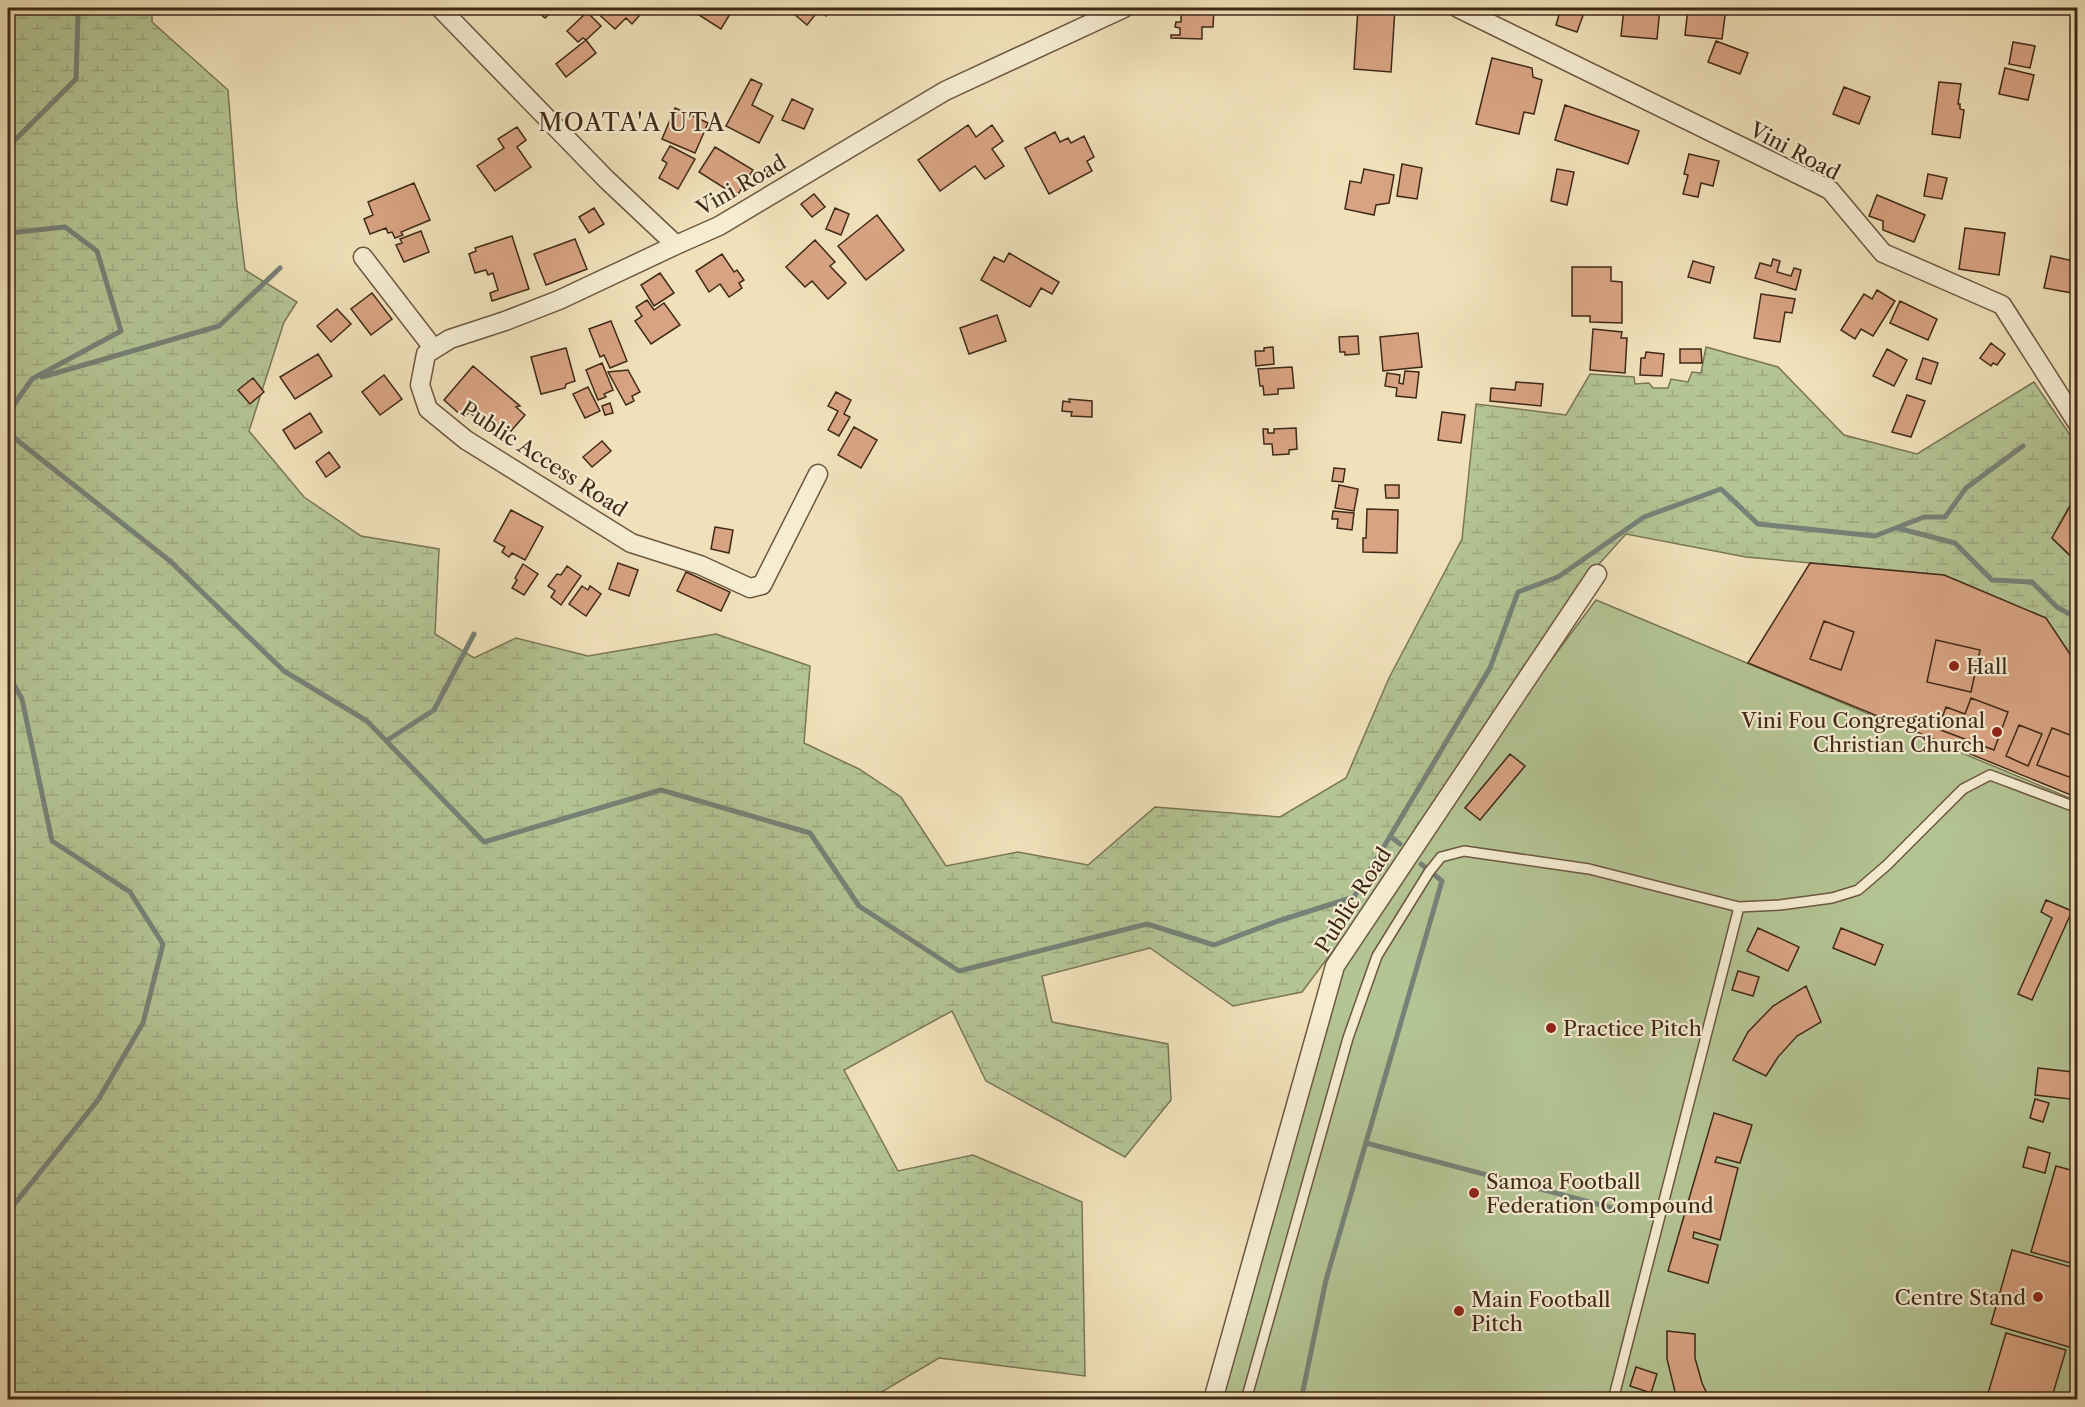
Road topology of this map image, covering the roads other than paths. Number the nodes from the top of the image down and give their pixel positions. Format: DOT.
graph roads {
  1 [pos="440,8"];
  2 [pos="1124,8"];
  3 [pos="1458,8"];
  4 [pos="676,245"];
  5 [pos="363,257"];
  6 [pos="434,349"];
  7 [pos="2078,424"];
  8 [pos="818,474"];
  9 [pos="1597,574"];
  10 [pos="2078,808"];
  11 [pos="1739,907"];
  12 [pos="1213,1400"];
  13 [pos="1246,1400"];
  14 [pos="1613,1400"];
  1 -- 4 [label="street"];
  2 -- 4 [label="street, Vini Road"];
  3 -- 7 [label="street, Vini Road"];
  4 -- 6 [label="street"];
  5 -- 6 [label="street"];
  6 -- 8 [label="street, Public Access Road"];
  9 -- 12 [label="street, Public Road"];
  10 -- 11 [label="lane"];
  11 -- 13 [label="lane"];
  11 -- 14 [label="lane"];
}
